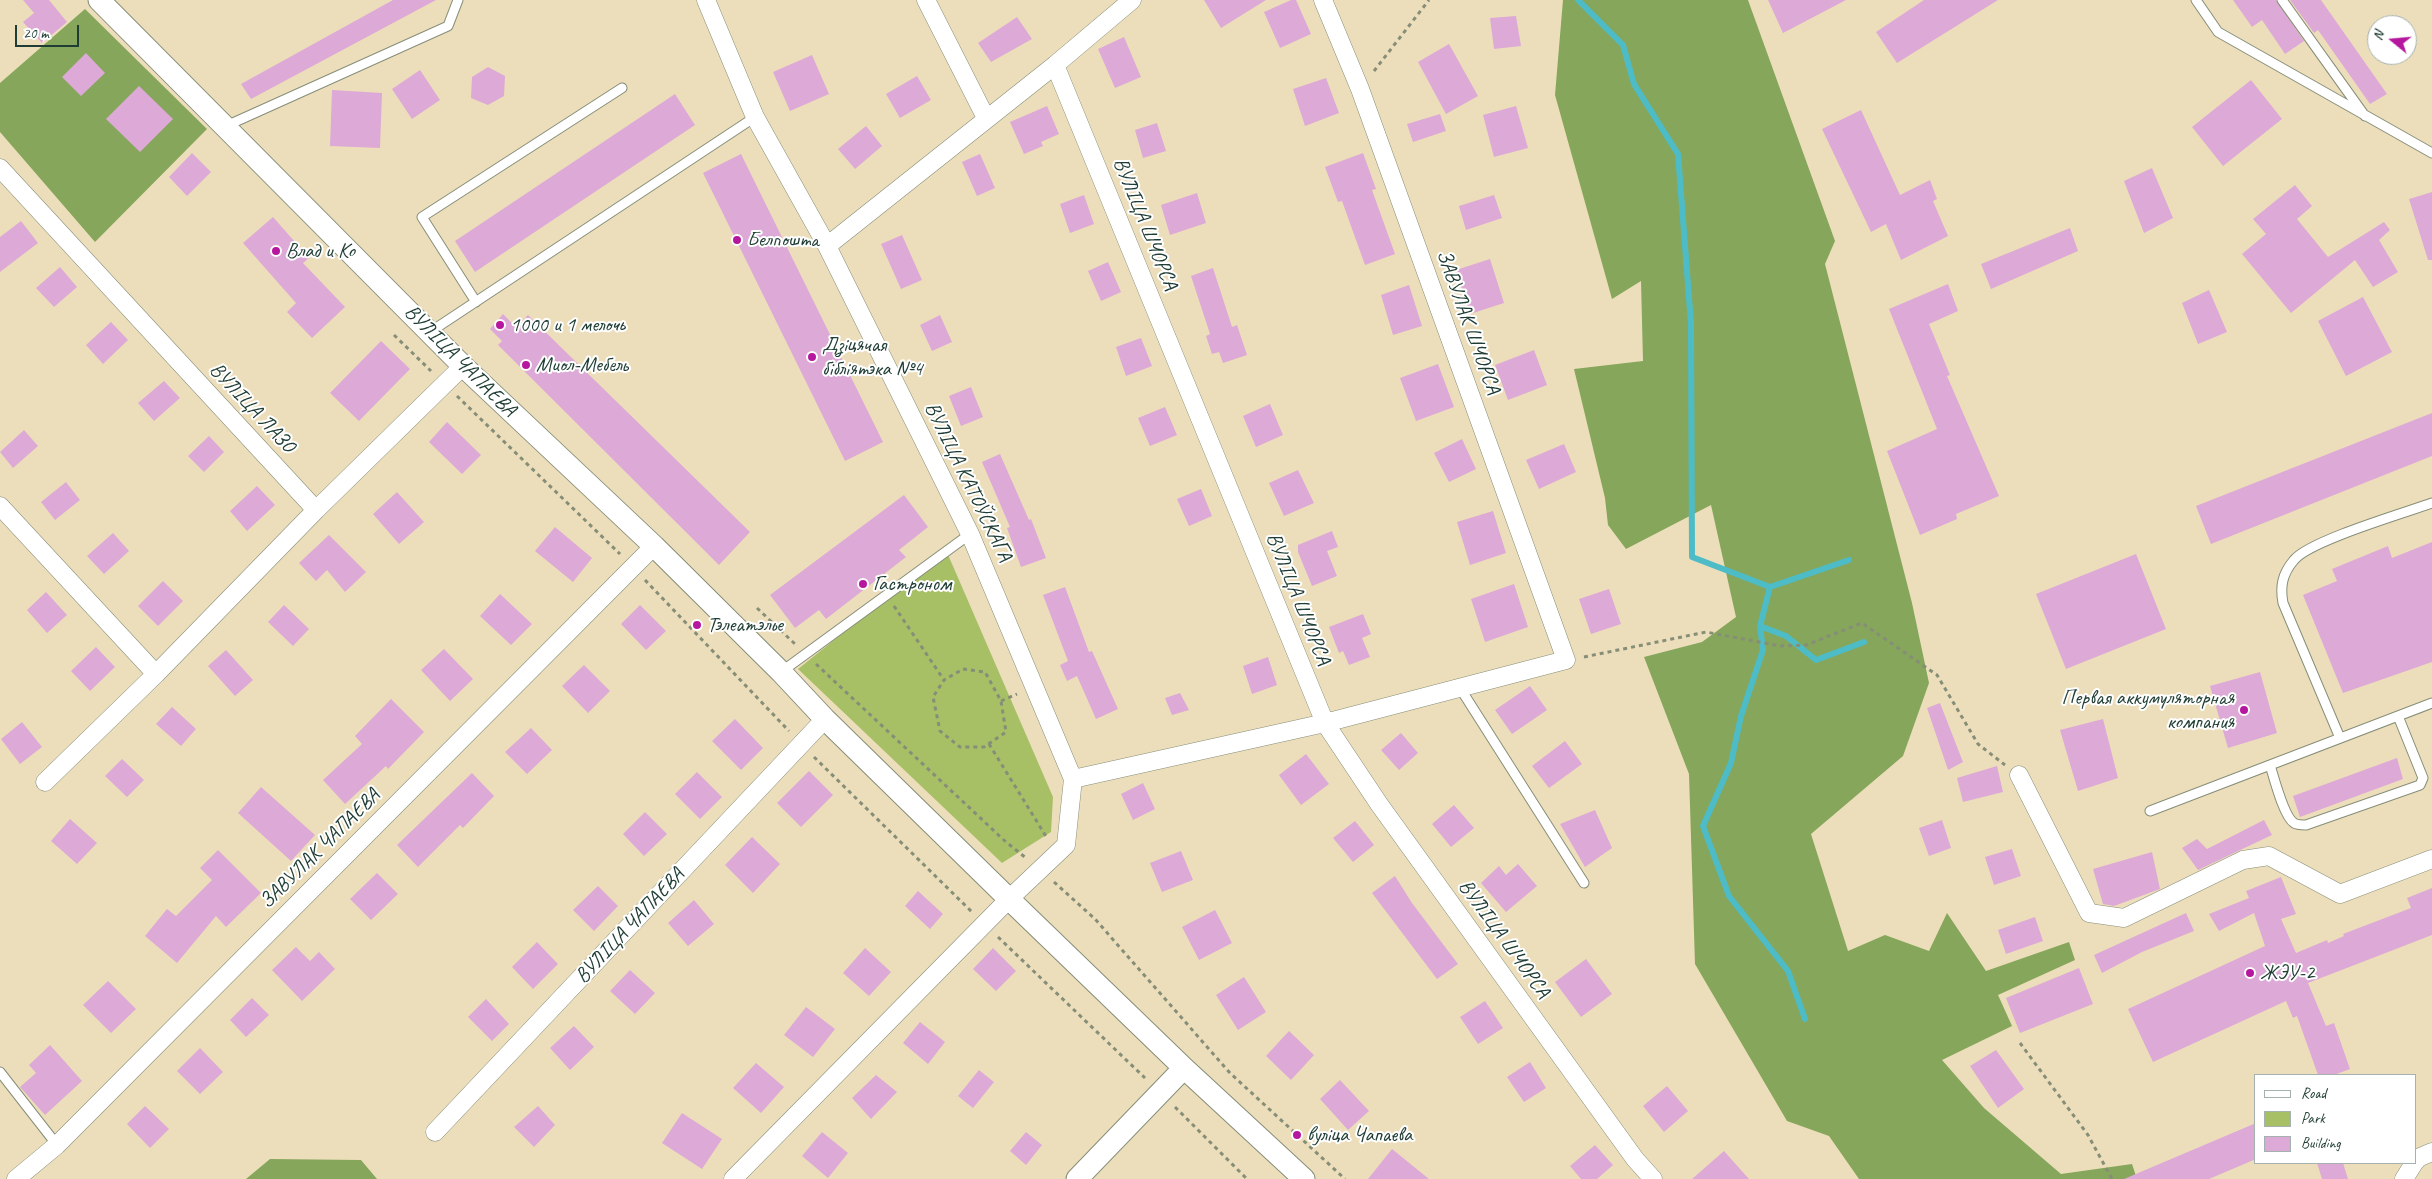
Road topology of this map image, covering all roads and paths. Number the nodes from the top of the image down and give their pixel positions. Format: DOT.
graph roads {
  1 [pos="99,0"];
  2 [pos="458,0"];
  3 [pos="706,0"];
  4 [pos="926,0"];
  5 [pos="1132,0"];
  6 [pos="1323,0"];
  7 [pos="1428,0"];
  8 [pos="2196,0"];
  9 [pos="2282,0"];
  10 [pos="1055,65"];
  11 [pos="622,88"];
  12 [pos="1360,89"];
  13 [pos="756,117"];
  14 [pos="986,118"];
  15 [pos="2367,118"];
  16 [pos="226,126"];
  17 [pos="2432,153"];
  18 [pos="0,168"];
  19 [pos="826,246"];
  20 [pos="476,302"];
  21 [pos="430,333"];
  22 [pos="394,335"];
  23 [pos="463,366"];
  24 [pos="445,384"];
  25 [pos="2432,503"];
  26 [pos="0,506"];
  27 [pos="316,510"];
  28 [pos="970,534"];
  29 [pos="654,546"];
  30 [pos="633,567"];
  31 [pos="886,595"];
  32 [pos="757,608"];
  33 [pos="806,654"];
  34 [pos="1566,660"];
  35 [pos="781,672"];
  36 [pos="156,674"];
  37 [pos="944,680"];
  38 [pos="1460,688"];
  39 [pos="2432,703"];
  40 [pos="2398,716"];
  41 [pos="825,720"];
  42 [pos="1325,723"];
  43 [pos="2340,738"];
  44 [pos="802,744"];
  45 [pos="988,744"];
  46 [pos="2270,765"];
  47 [pos="2019,775"];
  48 [pos="1073,780"];
  49 [pos="45,782"];
  50 [pos="2150,812"];
  51 [pos="1056,854"];
  52 [pos="2432,859"];
  53 [pos="1040,869"];
  54 [pos="1584,883"];
  55 [pos="1009,899"];
  56 [pos="984,925"];
  57 [pos="2020,1043"];
  58 [pos="1184,1068"];
  59 [pos="0,1072"];
  60 [pos="1160,1092"];
  61 [pos="435,1132"];
  62 [pos="57,1145"];
  63 [pos="2432,1152"];
  64 [pos="2417,1159"];
  65 [pos="2414,1164"];
  66 [pos="1648,1177"];
  67 [pos="16,1179"];
  68 [pos="733,1179"];
  69 [pos="1077,1179"];
  70 [pos="1247,1179"];
  71 [pos="1304,1179"];
  72 [pos="1345,1179"];
  73 [pos="2112,1179"];
  74 [pos="2404,1179"];
  1 -- 16 [label="street, ВУЛІЦА ЧАПАЕВА"];
  2 -- 16 [label="lane"];
  3 -- 13 [label="street, ВУЛІЦА КАТОЎСКАГА"];
  4 -- 14 [label="street"];
  5 -- 10 [label="street"];
  6 -- 12 [label="street, ЗАВУЛАК ШЧОРСА"];
  7 -- 12 [label="path"];
  8 -- 15 [label="lane"];
  9 -- 15 [label="lane"];
  10 -- 14 [label="street"];
  10 -- 42 [label="street, ВУЛІЦА ШЧОРСА"];
  11 -- 20 [label="lane"];
  12 -- 34 [label="street, ЗАВУЛАК ШЧОРСА"];
  13 -- 19 [label="street, ВУЛІЦА КАТОЎСКАГА"];
  13 -- 20 [label="lane"];
  14 -- 19 [label="street"];
  15 -- 17 [label="lane"];
  16 -- 21 [label="street, ВУЛІЦА ЧАПАЕВА"];
  18 -- 27 [label="street, ВУЛІЦА ЛАЗО"];
  19 -- 28 [label="street, ВУЛІЦА КАТОЎСКАГА"];
  20 -- 21 [label="lane"];
  21 -- 23 [label="street, ВУЛІЦА ЧАПАЕВА"];
  22 -- 24 [label="path"];
  23 -- 24 [label="street"];
  23 -- 29 [label="street, ВУЛІЦА ЧАПАЕВА"];
  24 -- 27 [label="street"];
  24 -- 30 [label="path"];
  25 -- 43 [label="lane"];
  26 -- 36 [label="street"];
  27 -- 36 [label="street"];
  28 -- 31 [label="lane"];
  28 -- 48 [label="street, ВУЛІЦА КАТОЎСКАГА"];
  29 -- 30 [label="street, ЗАВУЛАК ЧАПАЕВА"];
  29 -- 35 [label="street, ВУЛІЦА ЧАПАЕВА"];
  30 -- 44 [label="path"];
  30 -- 62 [label="street, ЗАВУЛАК ЧАПАЕВА"];
  31 -- 33 [label="lane"];
  31 -- 37 [label="path"];
  32 -- 33 [label="path"];
  33 -- 35 [label="lane"];
  33 -- 53 [label="path"];
  34 -- 38 [label="street"];
  34 -- 47 [label="path"];
  35 -- 41 [label="street, ВУЛІЦА ЧАПАЕВА"];
  36 -- 49 [label="street"];
  37 -- 45 [label="path"];
  37 -- 45 [label="path"];
  38 -- 42 [label="street"];
  38 -- 54 [label="lane"];
  39 -- 40 [label="lane"];
  40 -- 43 [label="lane"];
  40 -- 46 [label="lane"];
  41 -- 44 [label="street, ВУЛІЦА ЧАПАЕВА"];
  41 -- 55 [label="street, ВУЛІЦА ЧАПАЕВА"];
  42 -- 48 [label="street"];
  42 -- 66 [label="street, ВУЛІЦА ШЧОРСА"];
  43 -- 46 [label="lane"];
  44 -- 56 [label="path"];
  44 -- 61 [label="street, ВУЛІЦА ЧАПАЕВА"];
  45 -- 51 [label="path"];
  46 -- 50 [label="lane"];
  47 -- 52 [label="street"];
  48 -- 51 [label="street, ВУЛІЦА КАТОЎСКАГА"];
  51 -- 53 [label="street, ВУЛІЦА КАТОЎСКАГА"];
  53 -- 55 [label="street, ВУЛІЦА КАТОЎСКАГА"];
  53 -- 72 [label="path"];
  55 -- 56 [label="street"];
  55 -- 58 [label="street, ВУЛІЦА ЧАПАЕВА"];
  56 -- 60 [label="path"];
  56 -- 68 [label="street"];
  57 -- 73 [label="path"];
  58 -- 60 [label="street"];
  58 -- 71 [label="street, ВУЛІЦА ЧАПАЕВА"];
  59 -- 62 [label="lane"];
  60 -- 69 [label="street"];
  60 -- 70 [label="path"];
  62 -- 67 [label="street, ЗАВУЛАК ЧАПАЕВА"];
  63 -- 64 [label="street"];
  65 -- 74 [label="street"];
}
